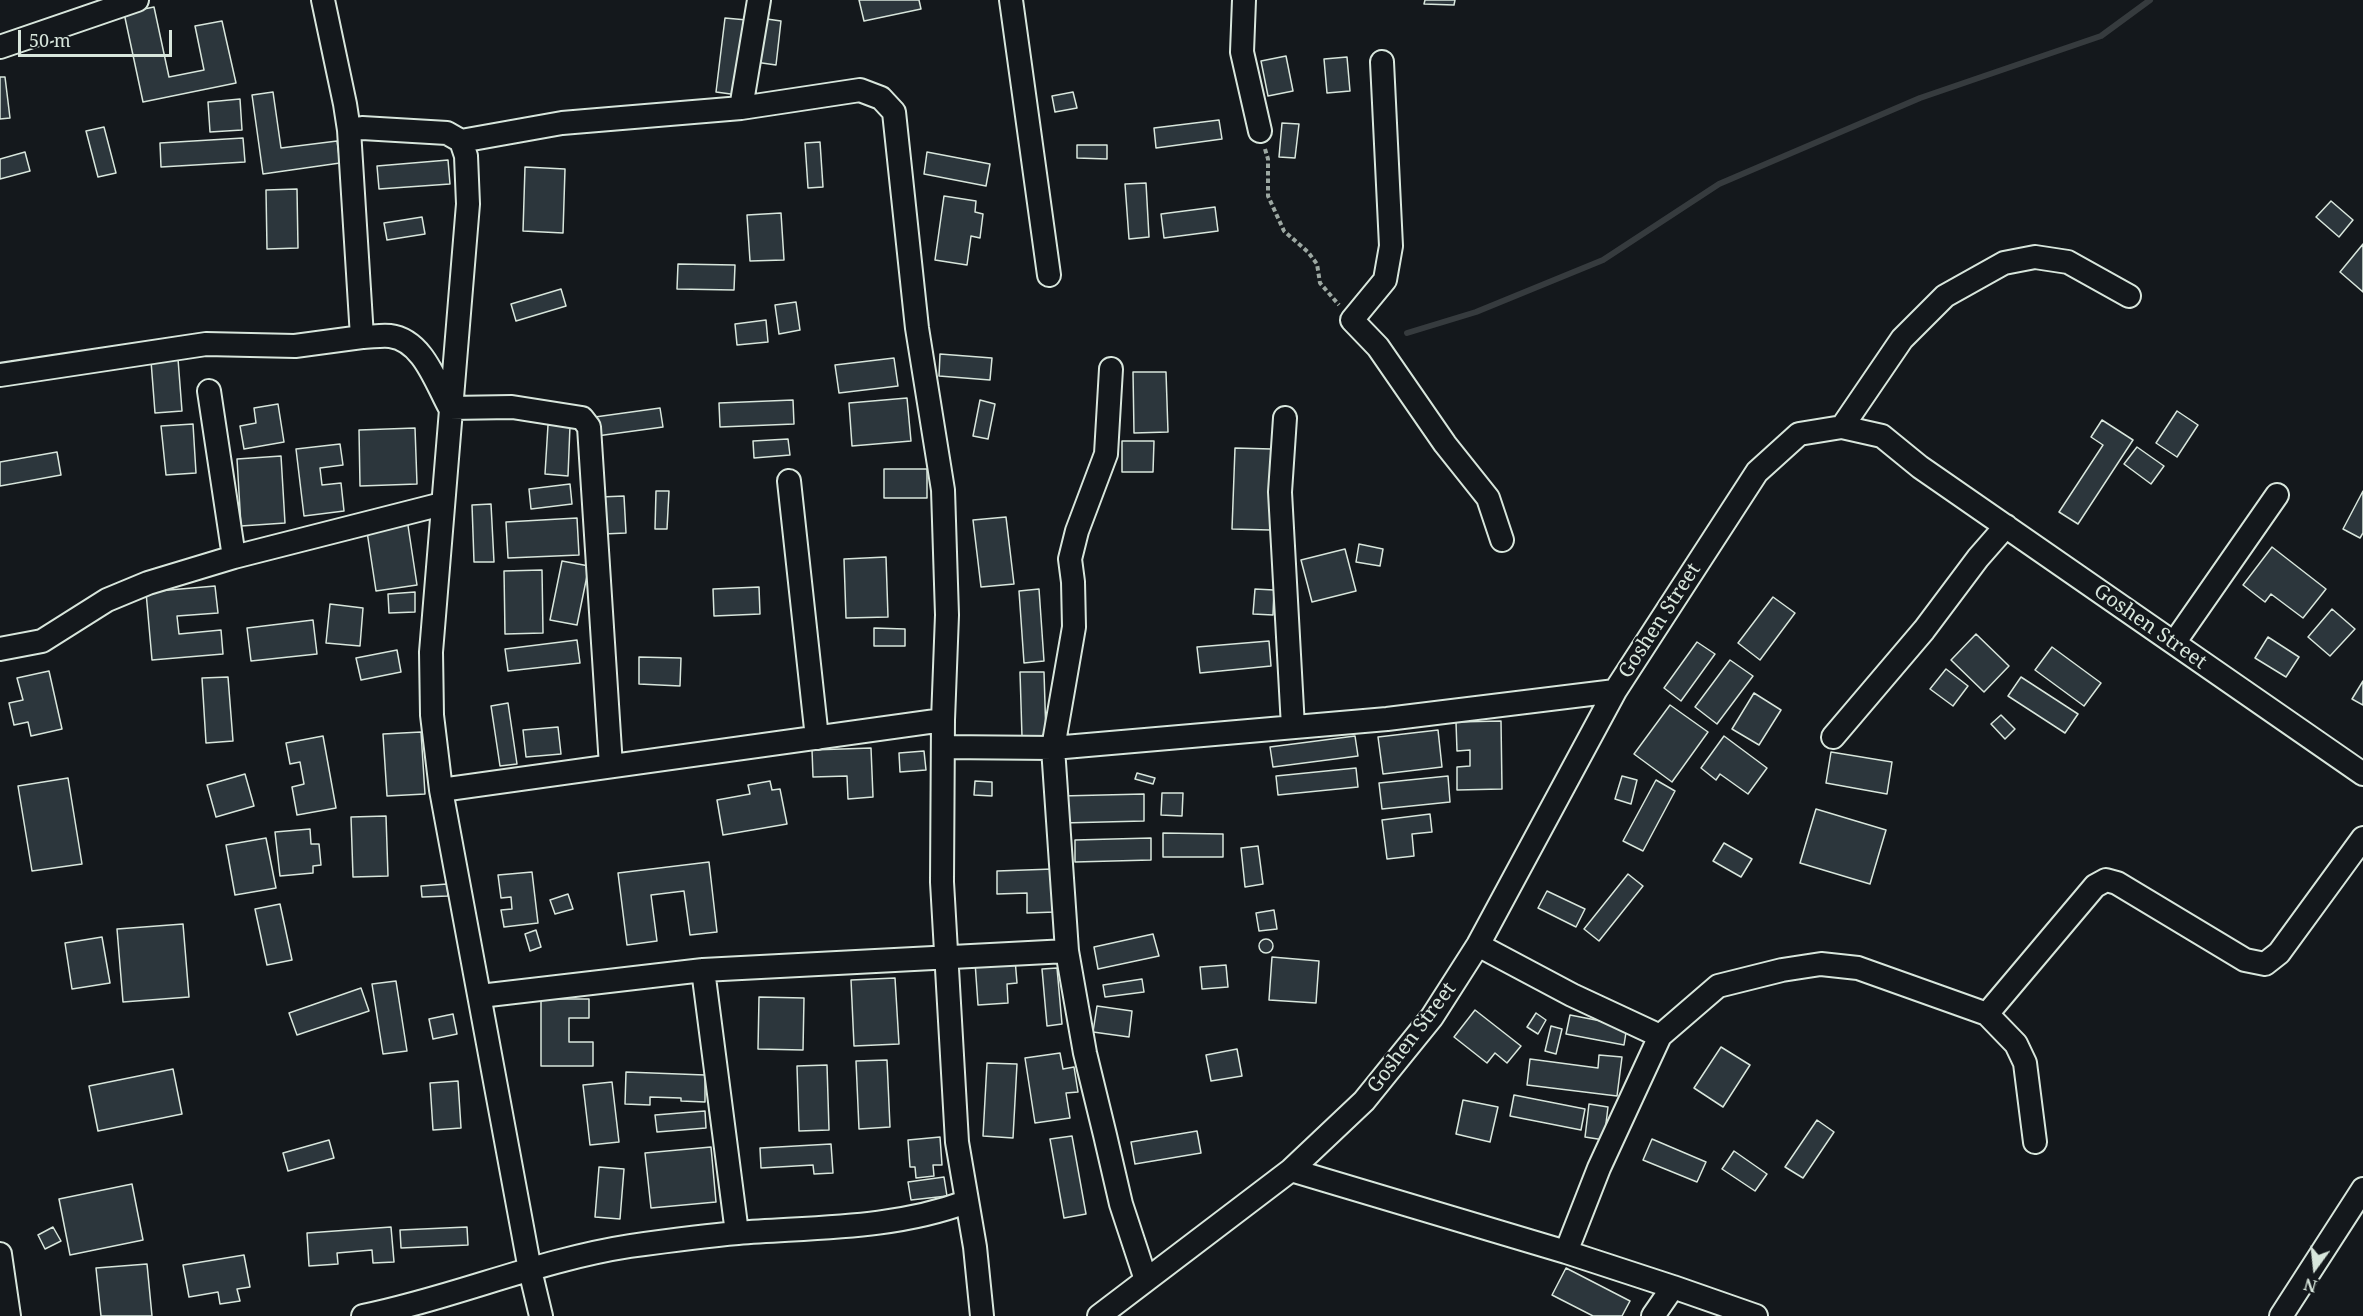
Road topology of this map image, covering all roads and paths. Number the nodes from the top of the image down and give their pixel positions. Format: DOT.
graph roads {
  1 [pos="137,0"];
  2 [pos="323,0"];
  3 [pos="759,0"];
  4 [pos="1011,0"];
  5 [pos="1244,0"];
  6 [pos="0,46"];
  7 [pos="1382,62"];
  8 [pos="741,108"];
  9 [pos="349,130"];
  10 [pos="1260,131"];
  11 [pos="461,141"];
  12 [pos="1049,275"];
  13 [pos="2130,296"];
  14 [pos="1352,320"];
  15 [pos="362,337"];
  16 [pos="1111,369"];
  17 [pos="0,375"];
  18 [pos="209,391"];
  19 [pos="450,408"];
  20 [pos="1285,418"];
  21 [pos="1842,426"];
  22 [pos="789,481"];
  23 [pos="2277,495"];
  24 [pos="442,504"];
  25 [pos="2006,526"];
  26 [pos="1502,540"];
  27 [pos="234,556"];
  28 [pos="2174,643"];
  29 [pos="0,649"];
  30 [pos="1615,691"];
  31 [pos="943,720"];
  32 [pos="1293,727"];
  33 [pos="1833,737"];
  34 [pos="817,738"];
  35 [pos="944,747"];
  36 [pos="1053,748"];
  37 [pos="612,766"];
  38 [pos="2363,774"];
  39 [pos="441,790"];
  40 [pos="2363,838"];
  41 [pos="1478,945"];
  42 [pos="1066,951"];
  43 [pos="947,959"];
  44 [pos="703,970"];
  45 [pos="480,996"];
  46 [pos="1986,1014"];
  47 [pos="1660,1036"];
  48 [pos="2034,1142"];
  49 [pos="1291,1170"];
  50 [pos="2363,1190"];
  51 [pos="966,1202"];
  52 [pos="737,1233"];
  53 [pos="1566,1252"];
  54 [pos="0,1254"];
  55 [pos="530,1270"];
  56 [pos="1146,1280"];
  57 [pos="1672,1287"];
  58 [pos="9,1316"];
  59 [pos="363,1316"];
  60 [pos="541,1316"];
  61 [pos="982,1316"];
  62 [pos="1098,1316"];
  63 [pos="1653,1316"];
  64 [pos="1756,1316"];
  65 [pos="2281,1316"];
  1 -- 6 [label="street"];
  2 -- 9 [label="street"];
  3 -- 8 [label="street"];
  4 -- 12 [label="street"];
  5 -- 10 [label="street"];
  7 -- 14 [label="street"];
  8 -- 11 [label="street"];
  8 -- 31 [label="street"];
  9 -- 11 [label="street"];
  9 -- 15 [label="street"];
  10 -- 14 [label="path"];
  11 -- 19 [label="street"];
  13 -- 21 [label="street"];
  14 -- 26 [label="street"];
  15 -- 17 [label="street"];
  15 -- 19 [label="street"];
  16 -- 36 [label="street"];
  18 -- 27 [label="street"];
  19 -- 24 [label="street"];
  19 -- 37 [label="street"];
  20 -- 32 [label="street"];
  21 -- 25 [label="street, Goshen Street"];
  21 -- 30 [label="street, Goshen Street"];
  22 -- 34 [label="street"];
  23 -- 28 [label="street"];
  24 -- 27 [label="street"];
  24 -- 39 [label="street"];
  25 -- 28 [label="street, Goshen Street"];
  25 -- 33 [label="street"];
  27 -- 29 [label="street"];
  28 -- 38 [label="street, Goshen Street"];
  30 -- 32 [label="street"];
  30 -- 41 [label="street, Goshen Street"];
  31 -- 34 [label="street"];
  31 -- 35 [label="street"];
  32 -- 36 [label="street"];
  34 -- 37 [label="street"];
  35 -- 36 [label="street"];
  35 -- 43 [label="street"];
  36 -- 42 [label="street"];
  37 -- 39 [label="street"];
  39 -- 45 [label="street"];
  40 -- 46 [label="street"];
  41 -- 47 [label="street"];
  41 -- 49 [label="street, Goshen Street"];
  42 -- 43 [label="street"];
  42 -- 56 [label="street"];
  43 -- 44 [label="street"];
  43 -- 51 [label="street"];
  44 -- 45 [label="street"];
  44 -- 52 [label="street"];
  45 -- 55 [label="street"];
  46 -- 47 [label="street"];
  46 -- 48 [label="street"];
  47 -- 53 [label="street"];
  49 -- 53 [label="street"];
  49 -- 56 [label="street, Goshen Street"];
  50 -- 65 [label="street"];
  51 -- 52 [label="street"];
  51 -- 61 [label="street"];
  52 -- 55 [label="street"];
  53 -- 57 [label="street"];
  54 -- 58 [label="street"];
  55 -- 59 [label="street"];
  55 -- 60 [label="street"];
  56 -- 62 [label="street, Goshen Street"];
  57 -- 63 [label="street"];
  57 -- 64 [label="street"];
}
